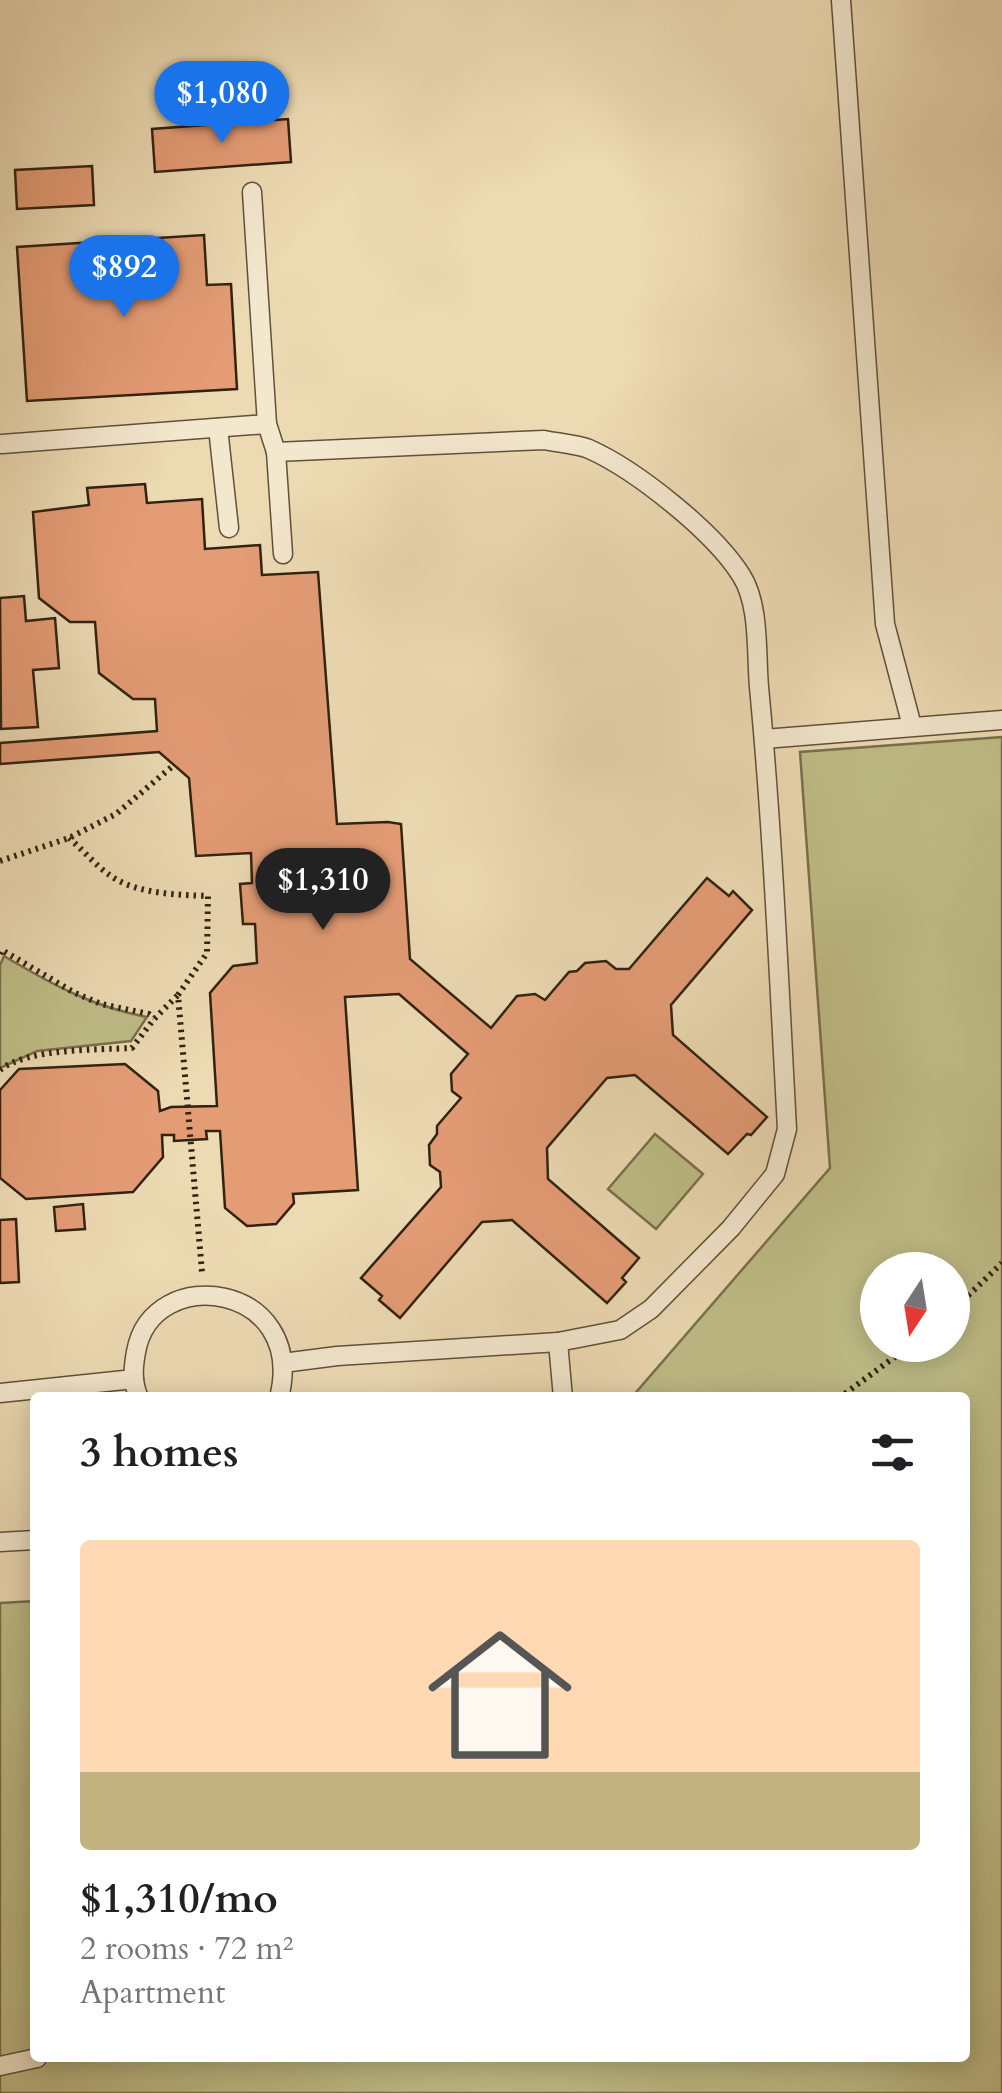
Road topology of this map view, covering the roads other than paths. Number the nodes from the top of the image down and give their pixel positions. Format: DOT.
graph roads {
  1 [pos="841,0"];
  2 [pos="252,192"];
  3 [pos="267,424"];
  4 [pos="218,428"];
  5 [pos="2,444"];
  6 [pos="276,452"];
  7 [pos="229,528"];
  8 [pos="283,554"];
  9 [pos="1002,720"];
  10 [pos="912,726"];
  11 [pos="764,739"];
  12 [pos="558,1342"];
  13 [pos="283,1363"];
  14 [pos="136,1388"];
  15 [pos="280,1392"];
  16 [pos="562,1392"];
  17 [pos="0,1393"];
  18 [pos="30,1540"];
  19 [pos="0,1542"];
  20 [pos="30,2059"];
  21 [pos="0,2066"];
  1 -- 10 [label="lane"];
  2 -- 3 [label="lane"];
  3 -- 4 [label="lane"];
  3 -- 6 [label="lane"];
  4 -- 5 [label="lane"];
  4 -- 7 [label="lane"];
  6 -- 8 [label="lane"];
  6 -- 11 [label="lane"];
  9 -- 10 [label="lane"];
  10 -- 11 [label="lane"];
  11 -- 12 [label="lane"];
  12 -- 13 [label="lane"];
  12 -- 16 [label="lane"];
  13 -- 14 [label="lane"];
  13 -- 15 [label="lane"];
  14 -- 17 [label="lane"];
  18 -- 19 [label="lane"];
  20 -- 21 [label="lane"];
}
